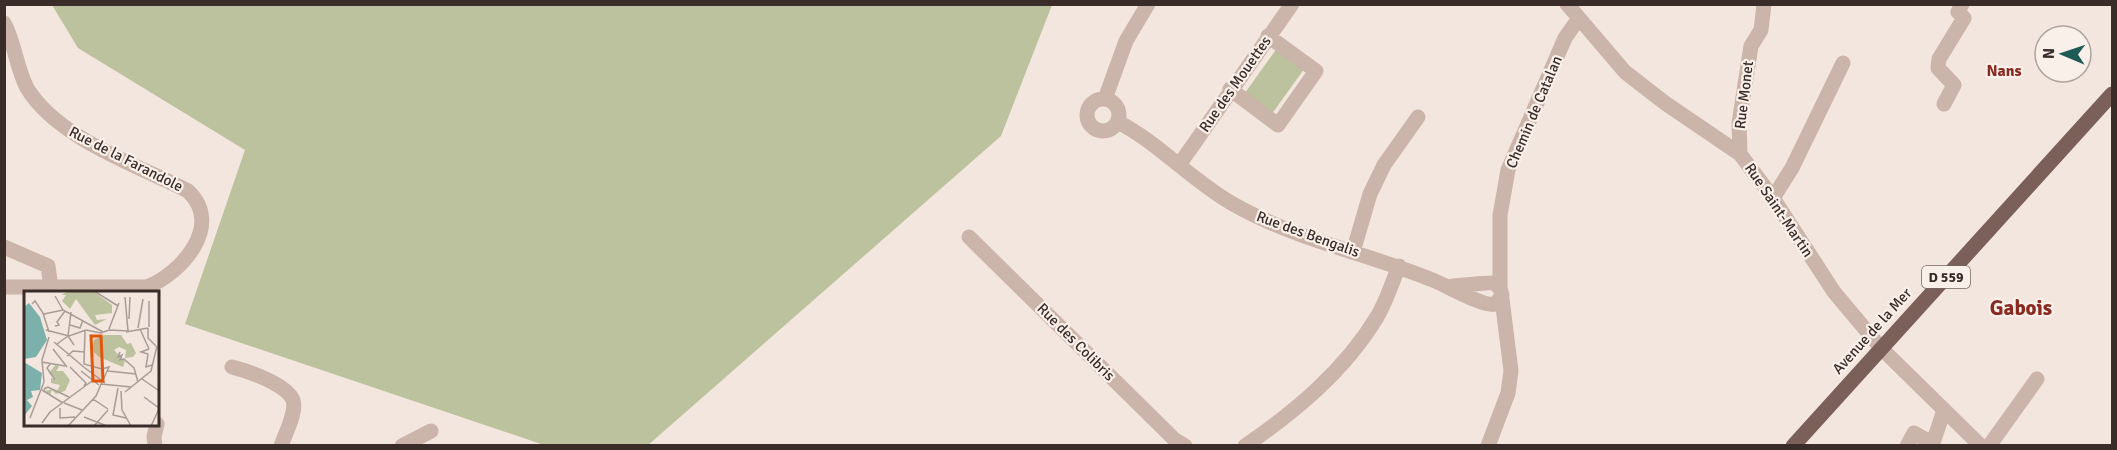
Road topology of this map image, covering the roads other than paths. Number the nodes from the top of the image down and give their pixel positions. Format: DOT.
graph roads {
  1 [pos="1148,4"];
  2 [pos="1292,4"];
  3 [pos="1567,4"];
  4 [pos="1764,4"];
  5 [pos="1962,4"];
  6 [pos="1579,18"];
  7 [pos="4,22"];
  8 [pos="1268,36"];
  9 [pos="1843,63"];
  10 [pos="1230,89"];
  11 [pos="2112,94"];
  12 [pos="1105,99"];
  13 [pos="1944,104"];
  14 [pos="2106,105"];
  15 [pos="1418,117"];
  16 [pos="1118,122"];
  17 [pos="1740,154"];
  18 [pos="1179,165"];
  19 [pos="1773,198"];
  20 [pos="969,237"];
  21 [pos="4,248"];
  22 [pos="1353,252"];
  23 [pos="1399,266"];
  24 [pos="4,288"];
  25 [pos="51,288"];
  26 [pos="1490,292"];
  27 [pos="1881,348"];
  28 [pos="232,367"];
  29 [pos="2037,379"];
  30 [pos="1944,410"];
  31 [pos="157,426"];
  32 [pos="431,430"];
  33 [pos="1932,444"];
  34 [pos="155,446"];
  35 [pos="281,446"];
  36 [pos="402,446"];
  37 [pos="1185,446"];
  38 [pos="1245,446"];
  39 [pos="1488,446"];
  40 [pos="1793,446"];
  41 [pos="1907,446"];
  42 [pos="1981,446"];
  43 [pos="1989,446"];
  1 -- 12 [label="street"];
  2 -- 8 [label="street, Rue des Mouettes"];
  3 -- 6 [label="street"];
  4 -- 17 [label="street, Rue Monet"];
  5 -- 13 [label="street"];
  6 -- 17 [label="street, Rue Saint-Martin"];
  6 -- 26 [label="street, Chemin de Catalan"];
  7 -- 25 [label="street, Rue de la Farandole"];
  8 -- 10 [label="street, Rue des Mouettes"];
  8 -- 10 [label="street"];
  9 -- 19 [label="street"];
  10 -- 18 [label="street, Rue des Mouettes"];
  11 -- 14 [label="main road, D 559"];
  12 -- 16 [label="street"];
  12 -- 16 [label="street"];
  14 -- 27 [label="main road, Avenue de la Mer / D 559"];
  15 -- 22 [label="street"];
  16 -- 18 [label="street, Rue des Bengalis"];
  17 -- 19 [label="street, Rue Saint-Martin"];
  18 -- 22 [label="street, Rue des Bengalis"];
  19 -- 27 [label="street, Rue Saint-Martin"];
  20 -- 37 [label="street, Rue des Colibris"];
  21 -- 25 [label="street"];
  22 -- 23 [label="street, Rue des Bengalis"];
  23 -- 26 [label="street, Rue des Bengalis"];
  23 -- 38 [label="street"];
  24 -- 25 [label="street, Rue de la Farandole"];
  26 -- 39 [label="street"];
  27 -- 30 [label="street, Rue Saint-Martin"];
  27 -- 40 [label="main road, Avenue de la Mer / D 559"];
  28 -- 35 [label="street"];
  29 -- 43 [label="street"];
  30 -- 33 [label="street"];
  30 -- 42 [label="street, Rue Saint-Martin"];
  31 -- 34 [label="street"];
  32 -- 36 [label="street"];
  33 -- 41 [label="street"];
}
